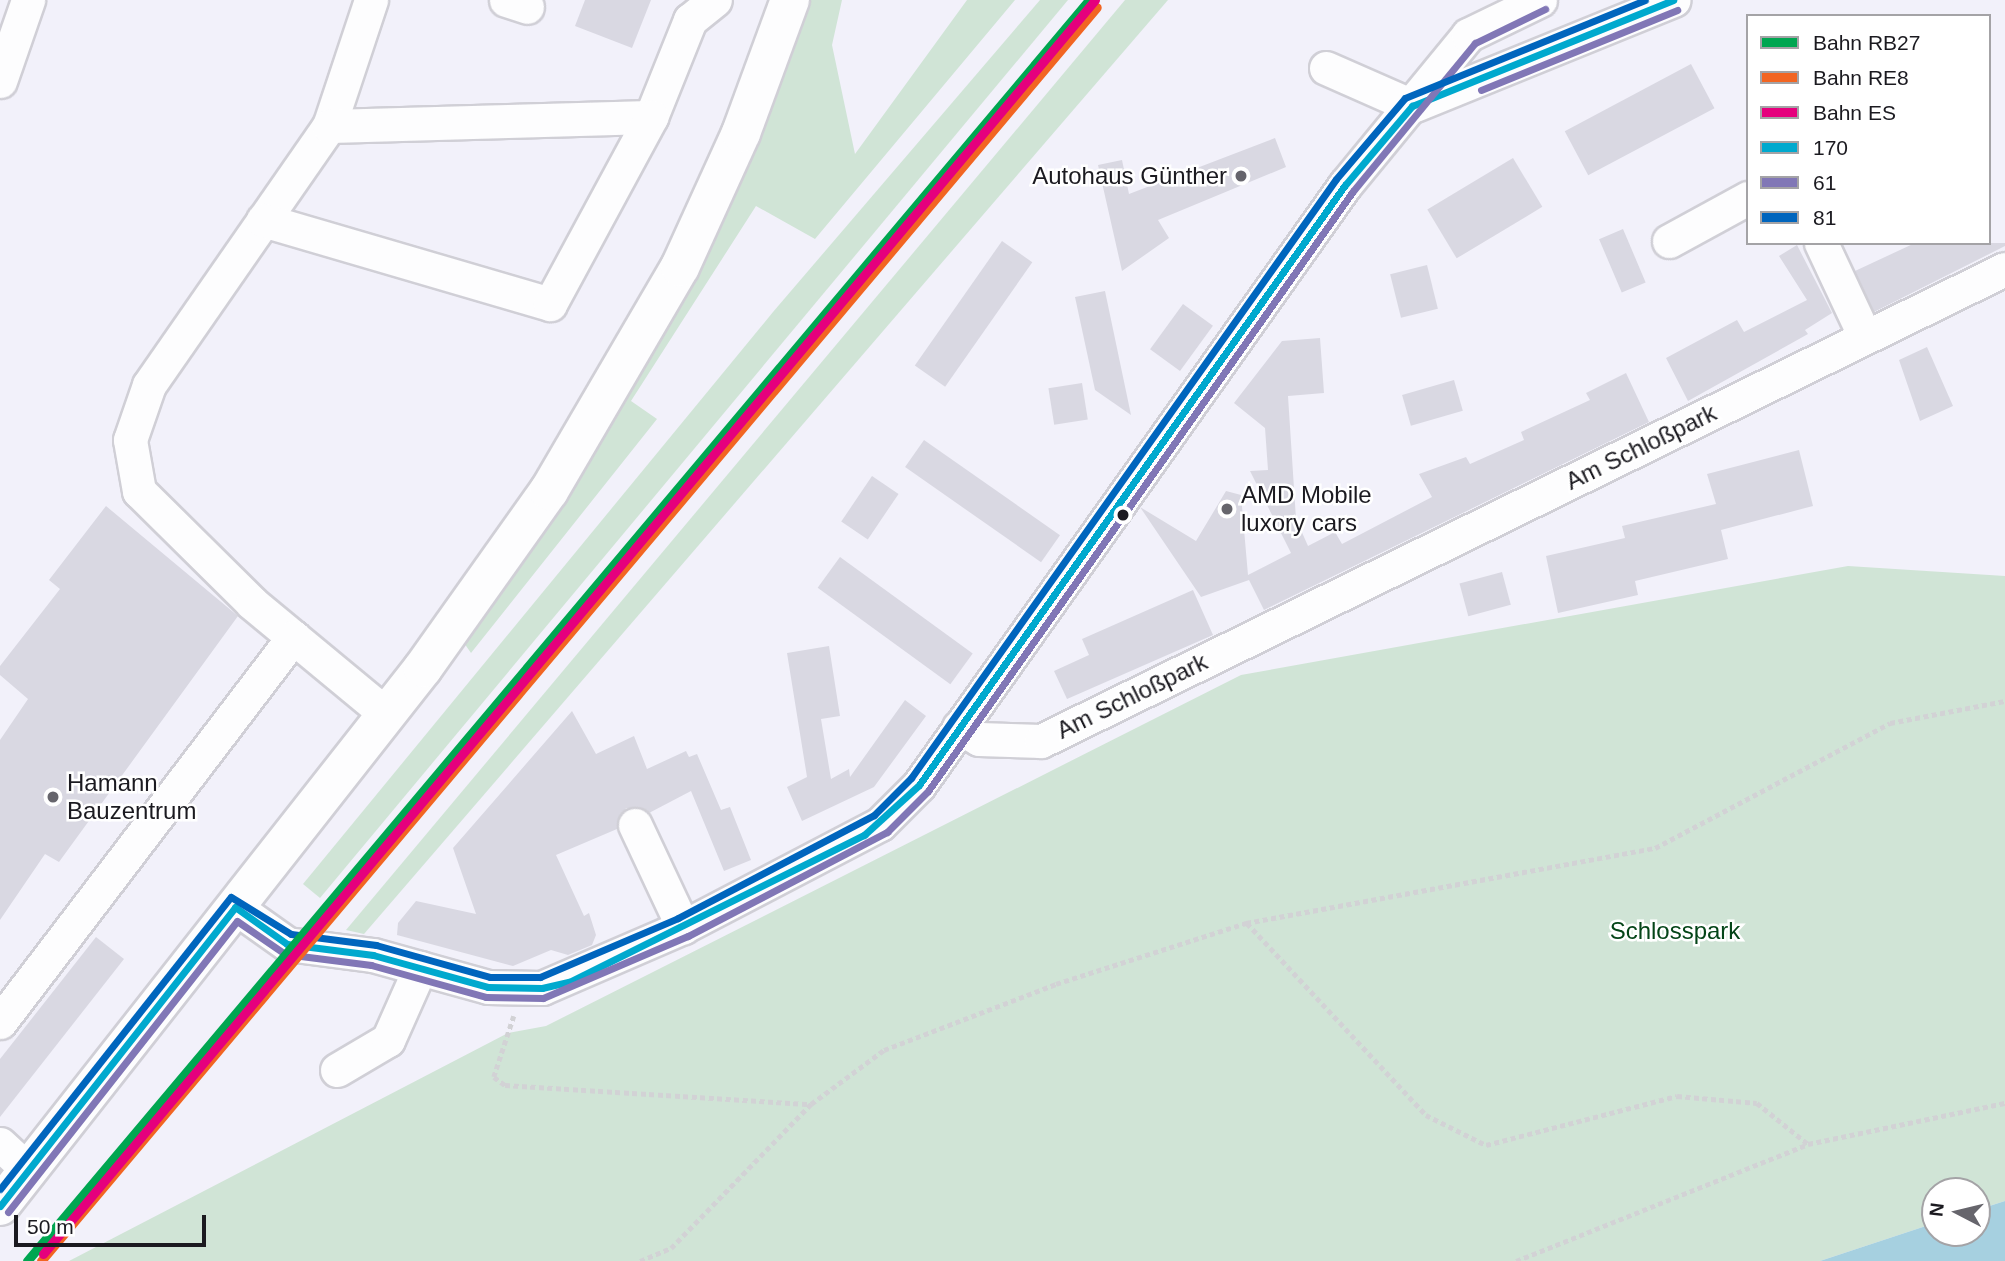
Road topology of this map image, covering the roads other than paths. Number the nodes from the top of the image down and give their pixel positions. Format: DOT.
graph roads {
  1 [pos="28,0"];
  2 [pos="371,0"];
  3 [pos="715,0"];
  4 [pos="790,0"];
  5 [pos="1540,0"];
  6 [pos="1673,0"];
  7 [pos="1326,68"];
  8 [pos="0,81"];
  9 [pos="1412,106"];
  10 [pos="651,117"];
  11 [pos="329,126"];
  12 [pos="1746,199"];
  13 [pos="263,220"];
  14 [pos="1669,241"];
  15 [pos="1822,245"];
  16 [pos="2005,269"];
  17 [pos="1864,335"];
  18 [pos="293,637"];
  19 [pos="386,714"];
  20 [pos="959,727"];
  21 [pos="635,825"];
  22 [pos="235,907"];
  23 [pos="683,927"];
  24 [pos="420,968"];
  25 [pos="0,1022"];
  26 [pos="337,1070"];
  27 [pos="0,1144"];
  28 [pos="28,1170"];
  29 [pos="0,1206"];
  1 -- 8 [label="street"];
  2 -- 11 [label="street"];
  3 -- 10 [label="street"];
  4 -- 19 [label="main road"];
  5 -- 9 [label="street"];
  6 -- 9 [label="street"];
  7 -- 9 [label="street"];
  9 -- 20 [label="street"];
  10 -- 11 [label="street"];
  10 -- 13 [label="street"];
  11 -- 13 [label="street"];
  12 -- 14 [label="street"];
  13 -- 18 [label="street"];
  15 -- 17 [label="street"];
  16 -- 17 [label="street, Am Schloßpark"];
  17 -- 20 [label="street, Am Schloßpark"];
  18 -- 19 [label="street"];
  18 -- 25 [label="street"];
  19 -- 22 [label="main road"];
  20 -- 23 [label="street"];
  21 -- 23 [label="street"];
  22 -- 24 [label="street"];
  22 -- 28 [label="main road"];
  23 -- 24 [label="street"];
  24 -- 26 [label="street"];
  27 -- 28 [label="street"];
  28 -- 29 [label="main road"];
}
